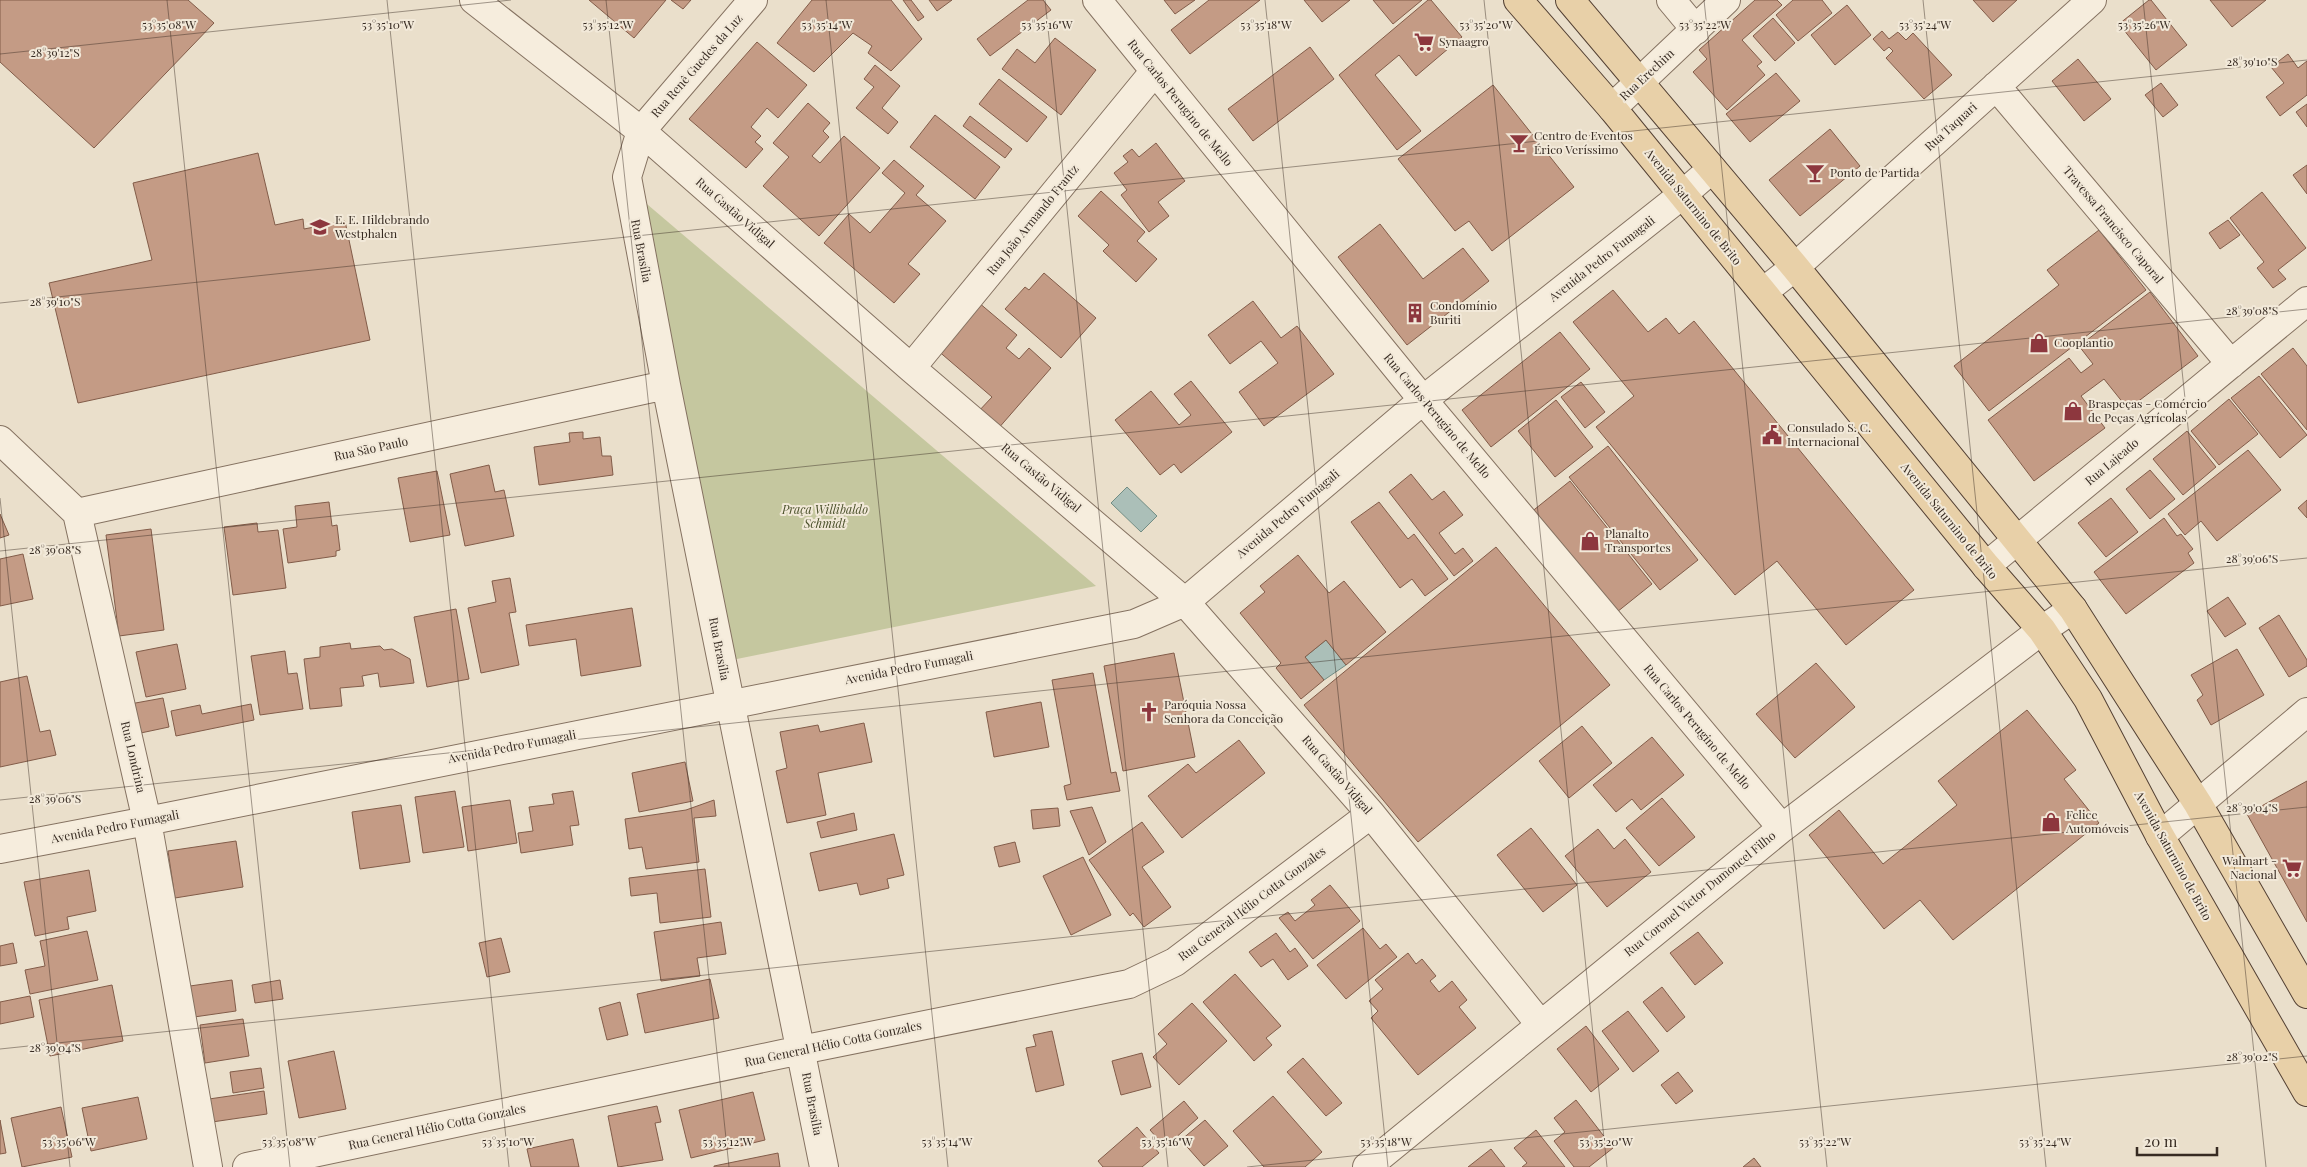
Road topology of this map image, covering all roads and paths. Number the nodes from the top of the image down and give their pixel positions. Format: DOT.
graph roads {
  1 [pos="474,0"];
  2 [pos="753,0"];
  3 [pos="1097,0"];
  4 [pos="1518,0"];
  5 [pos="1570,0"];
  6 [pos="1671,0"];
  7 [pos="1726,0"];
  8 [pos="2092,0"];
  9 [pos="1696,30"];
  10 [pos="1154,72"];
  11 [pos="1639,83"];
  12 [pos="1996,86"];
  13 [pos="1612,108"];
  14 [pos="641,131"];
  15 [pos="1712,169"];
  16 [pos="1682,196"];
  17 [pos="1795,267"];
  18 [pos="1763,292"];
  19 [pos="2307,300"];
  20 [pos="2231,364"];
  21 [pos="911,368"];
  22 [pos="666,385"];
  23 [pos="1423,400"];
  24 [pos="0,440"];
  25 [pos="77,512"];
  26 [pos="2019,540"];
  27 [pos="1986,566"];
  28 [pos="1185,602"];
  29 [pos="2073,609"];
  30 [pos="2042,630"];
  31 [pos="2116,674"];
  32 [pos="2088,699"];
  33 [pos="730,703"];
  34 [pos="2307,712"];
  35 [pos="2198,804"];
  36 [pos="1371,814"];
  37 [pos="147,821"];
  38 [pos="1782,828"];
  39 [pos="2160,836"];
  40 [pos="0,849"];
  41 [pos="2307,994"];
  42 [pos="1540,1024"];
  43 [pos="801,1050"];
  44 [pos="2307,1092"];
  45 [pos="208,1167"];
  46 [pos="247,1167"];
  47 [pos="824,1167"];
  48 [pos="1367,1167"];
  1 -- 14 [label="street, Rua Gastão Vidigal"];
  2 -- 14 [label="street, Rua Renê Guedes da Luz"];
  3 -- 10 [label="street, Rua Carlos Perugino de Mello"];
  4 -- 13 [label="main road, Avenida Saturnino de Brito"];
  5 -- 11 [label="main road"];
  6 -- 9 [label="street"];
  7 -- 9 [label="street, Rua Erechim"];
  8 -- 12 [label="street, Rua Taquari"];
  9 -- 11 [label="street, Rua Erechim"];
  10 -- 21 [label="street, Rua João Armando Frantz"];
  10 -- 23 [label="street, Rua Carlos Perugino de Mello"];
  11 -- 13 [label="street, Rua Erechim"];
  11 -- 15 [label="main road"];
  12 -- 17 [label="street, Rua Taquari"];
  12 -- 20 [label="street, Travessa Francisco Caporal"];
  13 -- 16 [label="main road, Avenida Saturnino de Brito"];
  14 -- 21 [label="street, Rua Gastão Vidigal"];
  14 -- 22 [label="street, Rua Brasília"];
  15 -- 16 [label="street, Avenida Pedro Fumagali"];
  15 -- 17 [label="main road"];
  16 -- 18 [label="main road, Avenida Saturnino de Brito"];
  16 -- 23 [label="street, Avenida Pedro Fumagali"];
  17 -- 18 [label="street, Rua Taquari"];
  17 -- 26 [label="main road"];
  18 -- 27 [label="main road, Avenida Saturnino de Brito"];
  19 -- 20 [label="street, Rua Lajeado"];
  20 -- 26 [label="street, Rua Lajeado"];
  21 -- 28 [label="street, Rua Gastão Vidigal"];
  22 -- 25 [label="street, Rua São Paulo"];
  22 -- 33 [label="street, Rua Brasília"];
  23 -- 28 [label="street, Avenida Pedro Fumagali"];
  23 -- 38 [label="street, Rua Carlos Perugino de Mello"];
  24 -- 25 [label="street"];
  25 -- 37 [label="street, Rua Londrina"];
  26 -- 27 [label="street, Rua Lajeado"];
  26 -- 29 [label="main road"];
  27 -- 30 [label="main road, Avenida Saturnino de Brito"];
  28 -- 33 [label="street, Avenida Pedro Fumagali"];
  28 -- 36 [label="street, Rua Gastão Vidigal"];
  29 -- 30 [label="street, Rua Coronel Victor Dumoncel Filho"];
  29 -- 31 [label="main road"];
  30 -- 32 [label="main road, Avenida Saturnino de Brito"];
  30 -- 38 [label="street, Rua Coronel Victor Dumoncel Filho"];
  31 -- 32 [label="main road"];
  31 -- 35 [label="main road"];
  32 -- 39 [label="main road, Avenida Saturnino de Brito"];
  33 -- 37 [label="street, Avenida Pedro Fumagali"];
  33 -- 43 [label="street, Rua Brasília"];
  34 -- 35 [label="street"];
  35 -- 39 [label="street"];
  35 -- 41 [label="main road"];
  36 -- 42 [label="street, Rua Gastão Vidigal"];
  36 -- 43 [label="street, Rua General Hélio Cotta Gonzales"];
  37 -- 40 [label="street, Avenida Pedro Fumagali"];
  37 -- 45 [label="street, Rua Londrina"];
  38 -- 42 [label="street, Rua Coronel Victor Dumoncel Filho"];
  39 -- 44 [label="main road, Avenida Saturnino de Brito"];
  42 -- 48 [label="street, Rua Coronel Victor Dumoncel Filho"];
  43 -- 46 [label="street, Rua General Hélio Cotta Gonzales"];
  43 -- 47 [label="street, Rua Brasília"];
}
